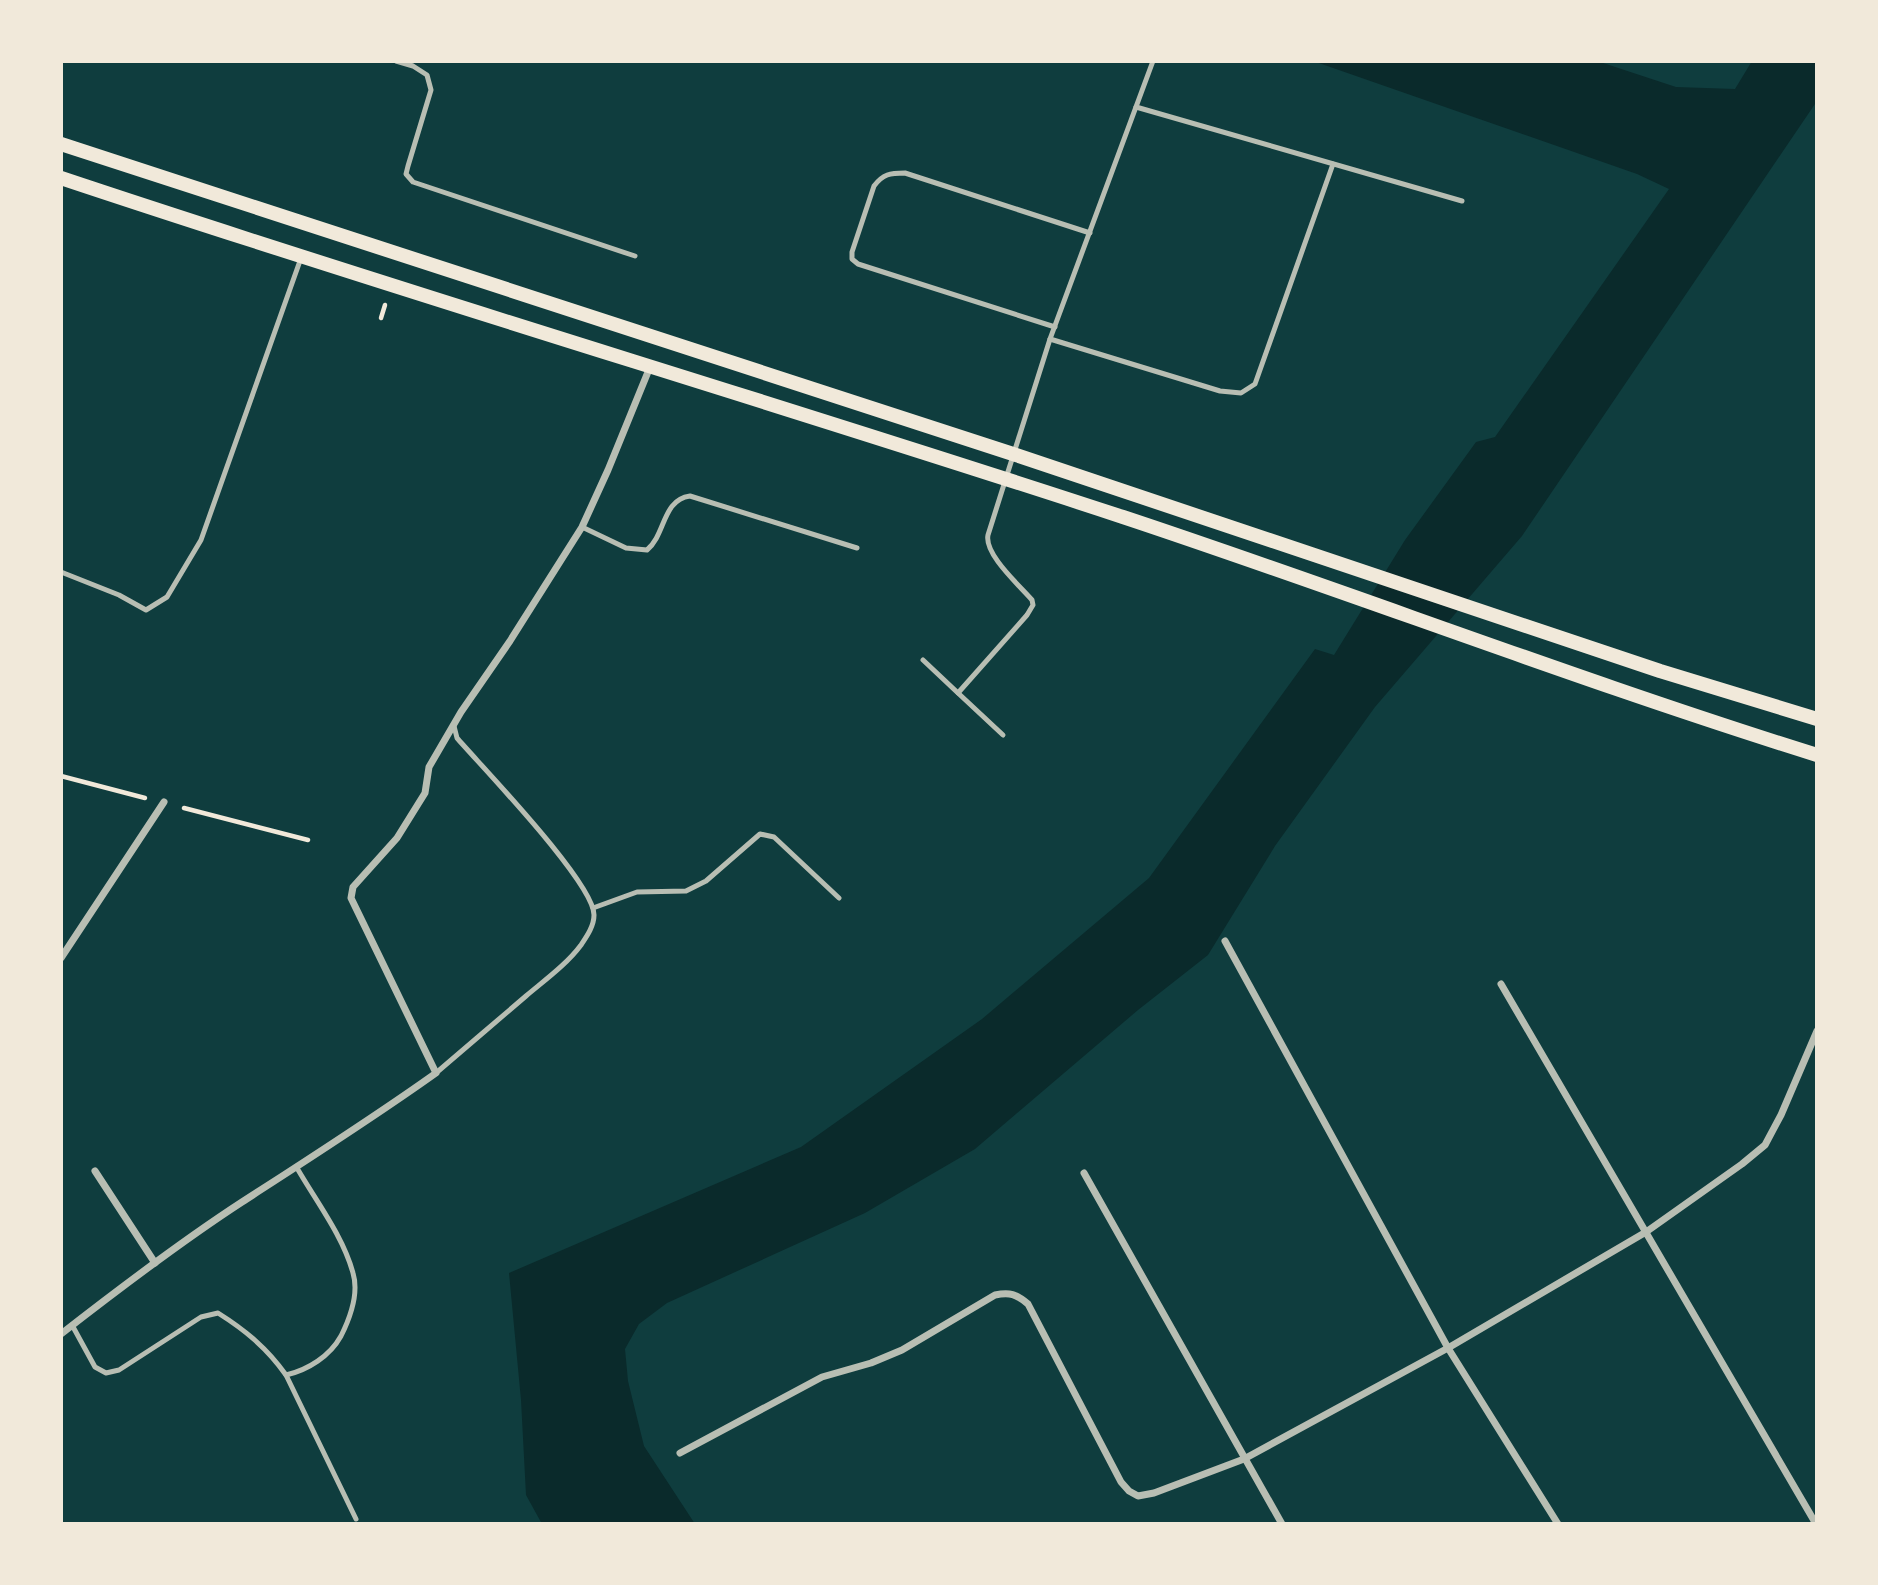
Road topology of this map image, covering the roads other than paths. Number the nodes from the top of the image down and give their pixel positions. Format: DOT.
graph roads {
  1 [pos="396,61"];
  2 [pos="1153,61"];
  3 [pos="1136,107"];
  4 [pos="61,144"];
  5 [pos="1333,164"];
  6 [pos="61,178"];
  7 [pos="1462,201"];
  8 [pos="1090,233"];
  9 [pos="635,256"];
  10 [pos="301,258"];
  11 [pos="1055,327"];
  12 [pos="1050,339"];
  13 [pos="650,367"];
  14 [pos="1013,454"];
  15 [pos="1005,480"];
  16 [pos="582,527"];
  17 [pos="857,548"];
  18 [pos="61,572"];
  19 [pos="923,660"];
  20 [pos="958,693"];
  21 [pos="1817,719"];
  22 [pos="454,726"];
  23 [pos="1003,735"];
  24 [pos="1817,755"];
  25 [pos="164,802"];
  26 [pos="839,898"];
  27 [pos="593,908"];
  28 [pos="1225,941"];
  29 [pos="61,958"];
  30 [pos="1501,984"];
  31 [pos="1817,1031"];
  32 [pos="436,1073"];
  33 [pos="297,1168"];
  34 [pos="95,1171"];
  35 [pos="1084,1173"];
  36 [pos="1646,1232"];
  37 [pos="155,1263"];
  38 [pos="72,1325"];
  39 [pos="61,1334"];
  40 [pos="1448,1348"];
  41 [pos="286,1375"];
  42 [pos="680,1453"];
  43 [pos="1244,1459"];
  44 [pos="356,1519"];
  45 [pos="1282,1524"];
  46 [pos="1558,1524"];
  47 [pos="1816,1524"];
  1 -- 9 [label="lane"];
  2 -- 3 [label="lane"];
  3 -- 5 [label="lane"];
  3 -- 8 [label="lane"];
  4 -- 14 [label="main road"];
  5 -- 7 [label="lane"];
  5 -- 12 [label="lane"];
  6 -- 10 [label="main road"];
  8 -- 11 [label="lane"];
  8 -- 11 [label="lane"];
  10 -- 13 [label="main road"];
  10 -- 18 [label="lane"];
  11 -- 12 [label="lane"];
  12 -- 14 [label="lane"];
  13 -- 15 [label="main road"];
  13 -- 16 [label="street"];
  14 -- 15 [label="lane"];
  14 -- 21 [label="main road"];
  15 -- 20 [label="lane"];
  15 -- 24 [label="main road"];
  16 -- 17 [label="lane"];
  16 -- 22 [label="street"];
  19 -- 20 [label="lane"];
  20 -- 23 [label="lane"];
  22 -- 27 [label="lane"];
  22 -- 32 [label="street"];
  25 -- 29 [label="street"];
  26 -- 27 [label="lane"];
  27 -- 32 [label="lane"];
  28 -- 40 [label="street"];
  30 -- 36 [label="street"];
  31 -- 36 [label="street"];
  32 -- 33 [label="street"];
  33 -- 37 [label="street"];
  33 -- 41 [label="lane"];
  34 -- 37 [label="street"];
  35 -- 43 [label="street"];
  36 -- 40 [label="street"];
  36 -- 47 [label="street"];
  37 -- 38 [label="street"];
  38 -- 39 [label="street"];
  38 -- 41 [label="lane"];
  40 -- 43 [label="street"];
  40 -- 46 [label="street"];
  41 -- 44 [label="lane"];
  42 -- 43 [label="street"];
  43 -- 45 [label="street"];
}
